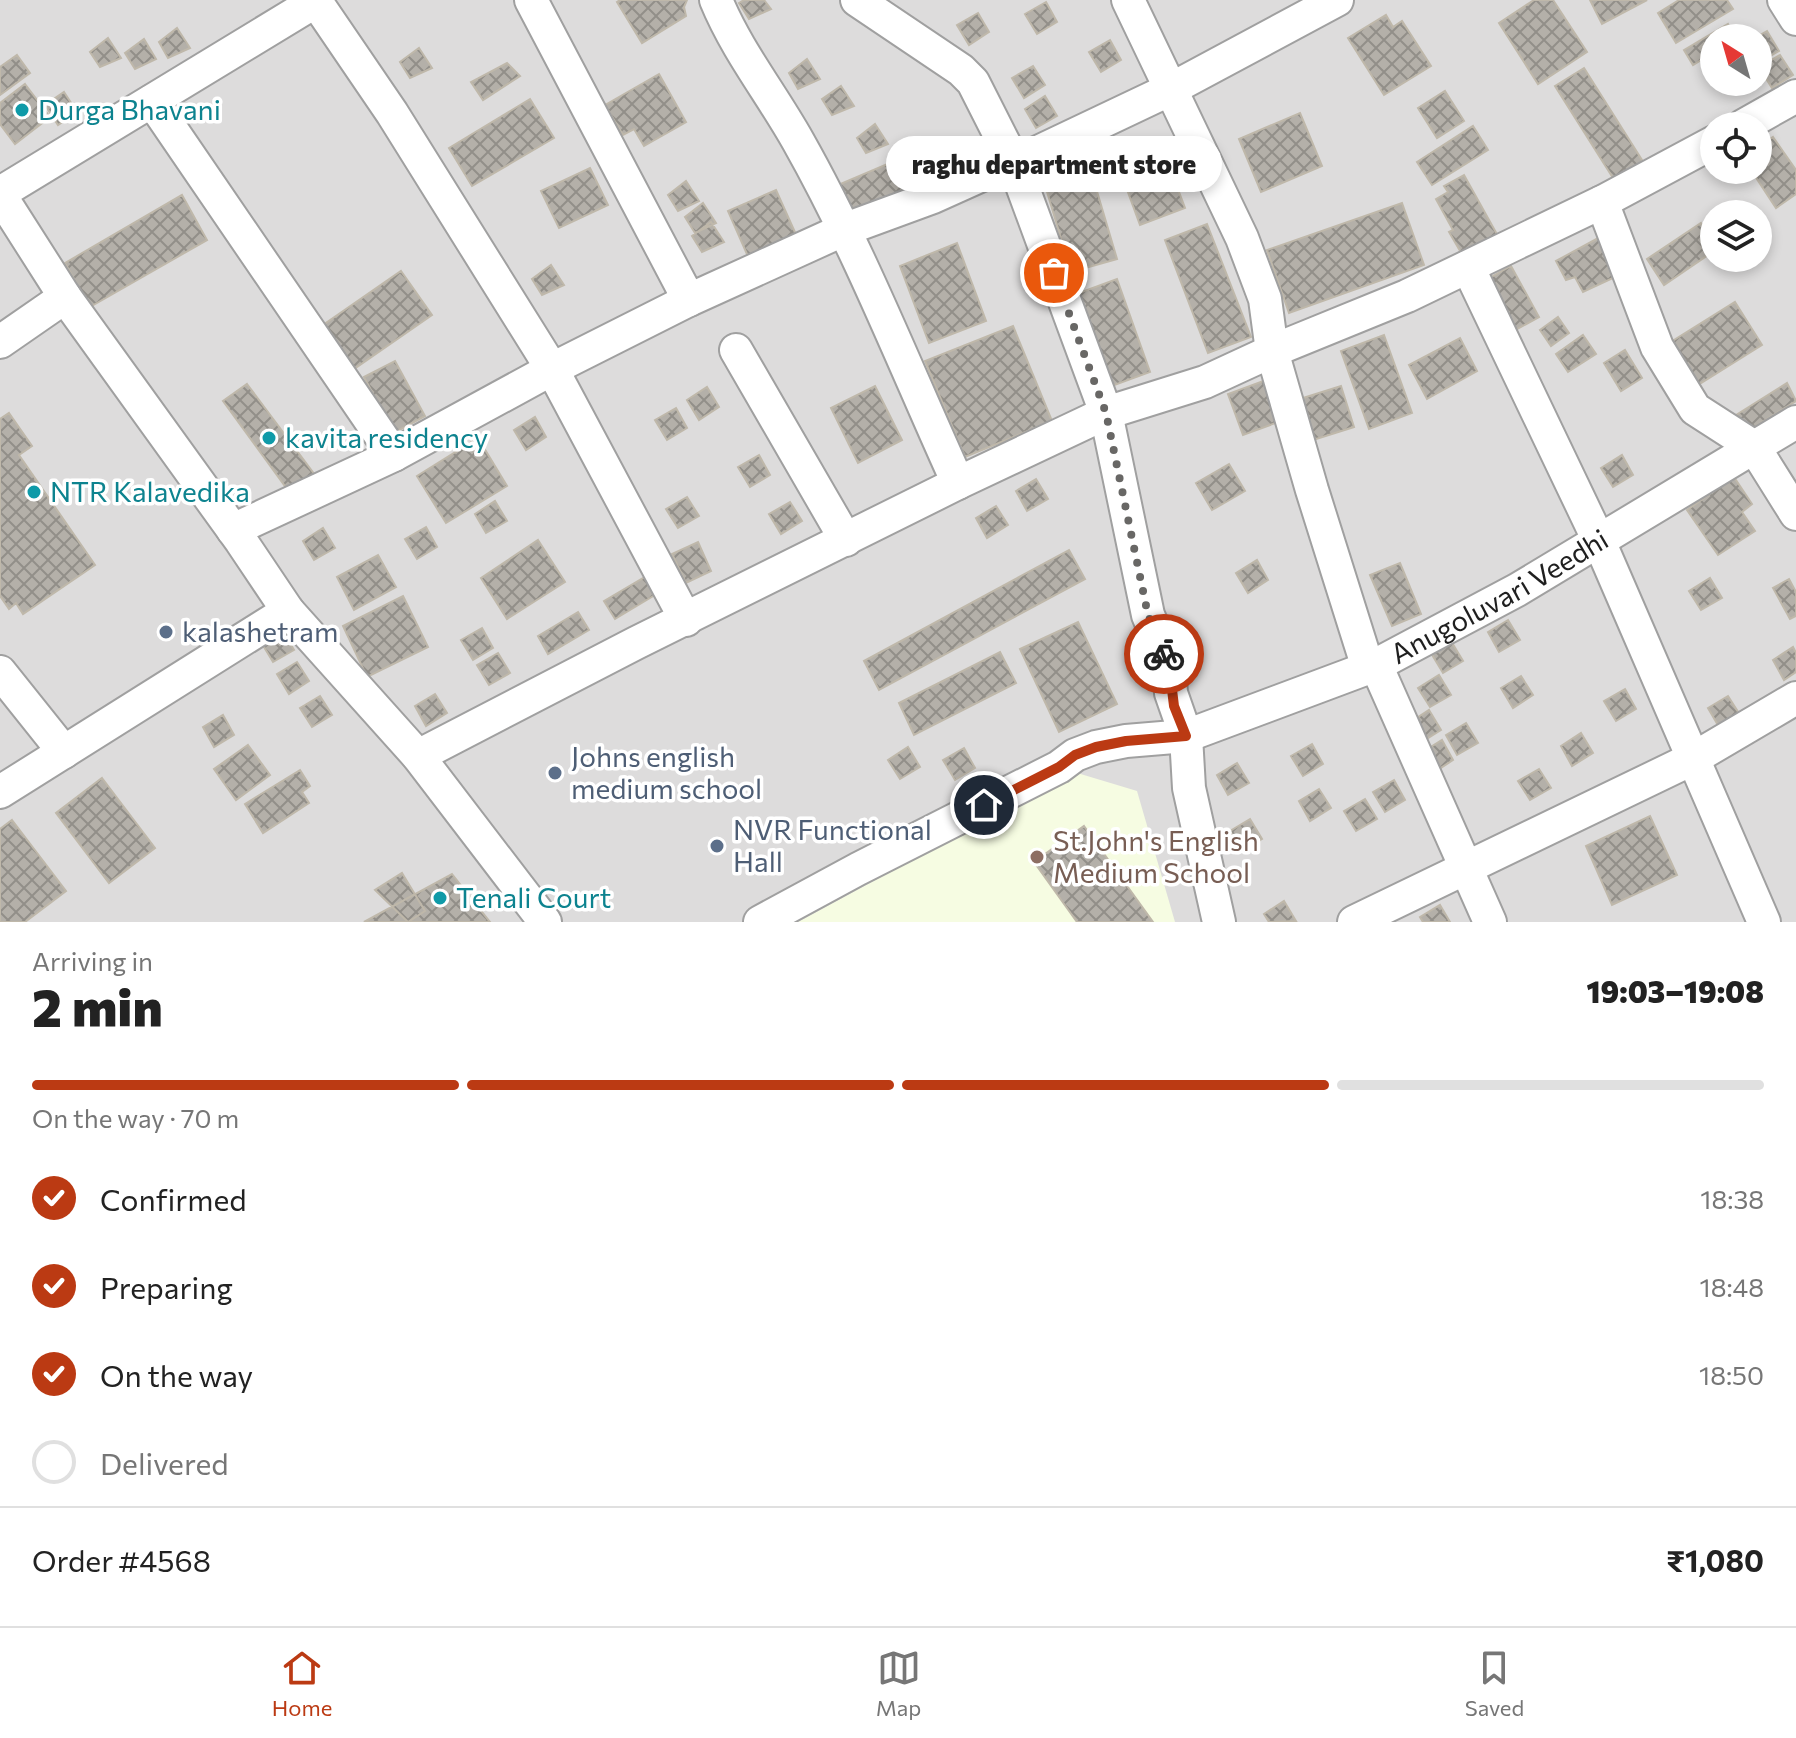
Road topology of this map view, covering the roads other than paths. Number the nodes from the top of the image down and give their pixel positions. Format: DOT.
graph roads {
  1 [pos="316,0"];
  2 [pos="531,0"];
  3 [pos="716,0"];
  4 [pos="857,0"];
  5 [pos="1128,0"];
  6 [pos="1337,0"];
  7 [pos="1784,0"];
  8 [pos="1796,19"];
  9 [pos="1171,89"];
  10 [pos="1796,96"];
  11 [pos="152,101"];
  12 [pos="1768,112"];
  13 [pos="1700,150"];
  14 [pos="1013,161"];
  15 [pos="0,194"];
  16 [pos="1602,202"];
  17 [pos="843,230"];
  18 [pos="1468,267"];
  19 [pos="65,297"];
  20 [pos="689,300"];
  21 [pos="0,342"];
  22 [pos="736,350"];
  23 [pos="1272,351"];
  24 [pos="552,369"];
  25 [pos="1106,413"];
  26 [pos="1796,422"];
  27 [pos="1754,447"];
  28 [pos="394,455"];
  29 [pos="958,483"];
  30 [pos="1796,514"];
  31 [pos="233,530"];
  32 [pos="846,540"];
  33 [pos="1599,541"];
  34 [pos="288,611"];
  35 [pos="686,620"];
  36 [pos="1372,667"];
  37 [pos="0,672"];
  38 [pos="1796,698"];
  39 [pos="1186,736"];
  40 [pos="64,752"];
  41 [pos="418,756"];
  42 [pos="1694,758"];
  43 [pos="0,792"];
  44 [pos="1466,868"];
  45 [pos="545,922"];
  46 [pos="760,922"];
  47 [pos="1219,922"];
  48 [pos="1354,922"];
  49 [pos="1490,922"];
  50 [pos="1764,922"];
  1 -- 11 [label="street"];
  1 -- 24 [label="street"];
  2 -- 20 [label="street"];
  3 -- 17 [label="street"];
  4 -- 14 [label="street"];
  5 -- 9 [label="street"];
  6 -- 9 [label="street"];
  7 -- 8 [label="street"];
  9 -- 14 [label="street"];
  9 -- 23 [label="street"];
  10 -- 12 [label="street"];
  11 -- 15 [label="street"];
  11 -- 28 [label="street"];
  13 -- 16 [label="street"];
  14 -- 17 [label="street"];
  14 -- 25 [label="street"];
  15 -- 19 [label="street"];
  16 -- 18 [label="street"];
  16 -- 27 [label="street"];
  17 -- 20 [label="street"];
  17 -- 29 [label="street"];
  18 -- 23 [label="street"];
  18 -- 33 [label="street"];
  19 -- 21 [label="street"];
  19 -- 31 [label="street"];
  20 -- 24 [label="street"];
  22 -- 32 [label="street"];
  23 -- 25 [label="street"];
  23 -- 36 [label="street"];
  24 -- 28 [label="street"];
  24 -- 35 [label="street"];
  25 -- 29 [label="street"];
  25 -- 39 [label="street"];
  26 -- 27 [label="street, Anugoluvari Veedhi"];
  27 -- 30 [label="street"];
  27 -- 33 [label="street, Anugoluvari Veedhi"];
  28 -- 31 [label="street"];
  29 -- 32 [label="street"];
  31 -- 34 [label="street"];
  32 -- 35 [label="street"];
  33 -- 36 [label="street, Anugoluvari Veedhi"];
  33 -- 42 [label="street"];
  34 -- 40 [label="street"];
  34 -- 41 [label="street"];
  35 -- 41 [label="street"];
  36 -- 39 [label="street, Anugoluvari Veedhi"];
  36 -- 44 [label="street"];
  37 -- 40 [label="street"];
  38 -- 42 [label="street"];
  39 -- 46 [label="street, Anugoluvari Veedhi"];
  39 -- 47 [label="street"];
  40 -- 43 [label="street"];
  41 -- 45 [label="street"];
  42 -- 44 [label="street"];
  42 -- 50 [label="street"];
  44 -- 48 [label="street"];
  44 -- 49 [label="street"];
}
